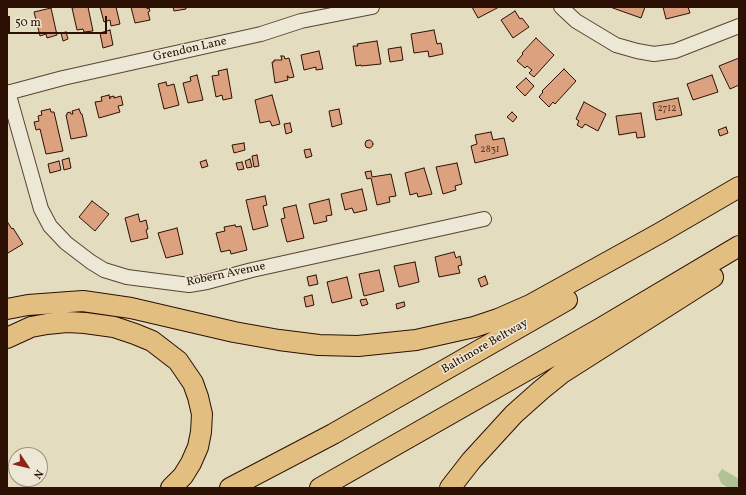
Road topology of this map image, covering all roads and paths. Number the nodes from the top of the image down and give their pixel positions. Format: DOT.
graph roads {
  1 [pos="372,7"];
  2 [pos="561,7"];
  3 [pos="739,26"];
  4 [pos="8,93"];
  5 [pos="739,187"];
  6 [pos="739,202"];
  7 [pos="484,219"];
  8 [pos="739,246"];
  9 [pos="739,260"];
  10 [pos="28,305"];
  11 [pos="7,310"];
  12 [pos="7,315"];
  13 [pos="7,338"];
  14 [pos="171,488"];
  15 [pos="230,488"];
  16 [pos="320,488"];
  17 [pos="450,488"];
  1 -- 4 [label="street, Grendon Lane"];
  2 -- 3 [label="street"];
  4 -- 7 [label="street, Robern Avenue"];
  5 -- 10 [label="highway"];
  6 -- 15 [label="highway, Baltimore Beltway"];
  8 -- 16 [label="highway"];
  9 -- 17 [label="highway"];
  10 -- 11 [label="highway"];
  10 -- 12 [label="highway"];
  13 -- 14 [label="highway"];
}
